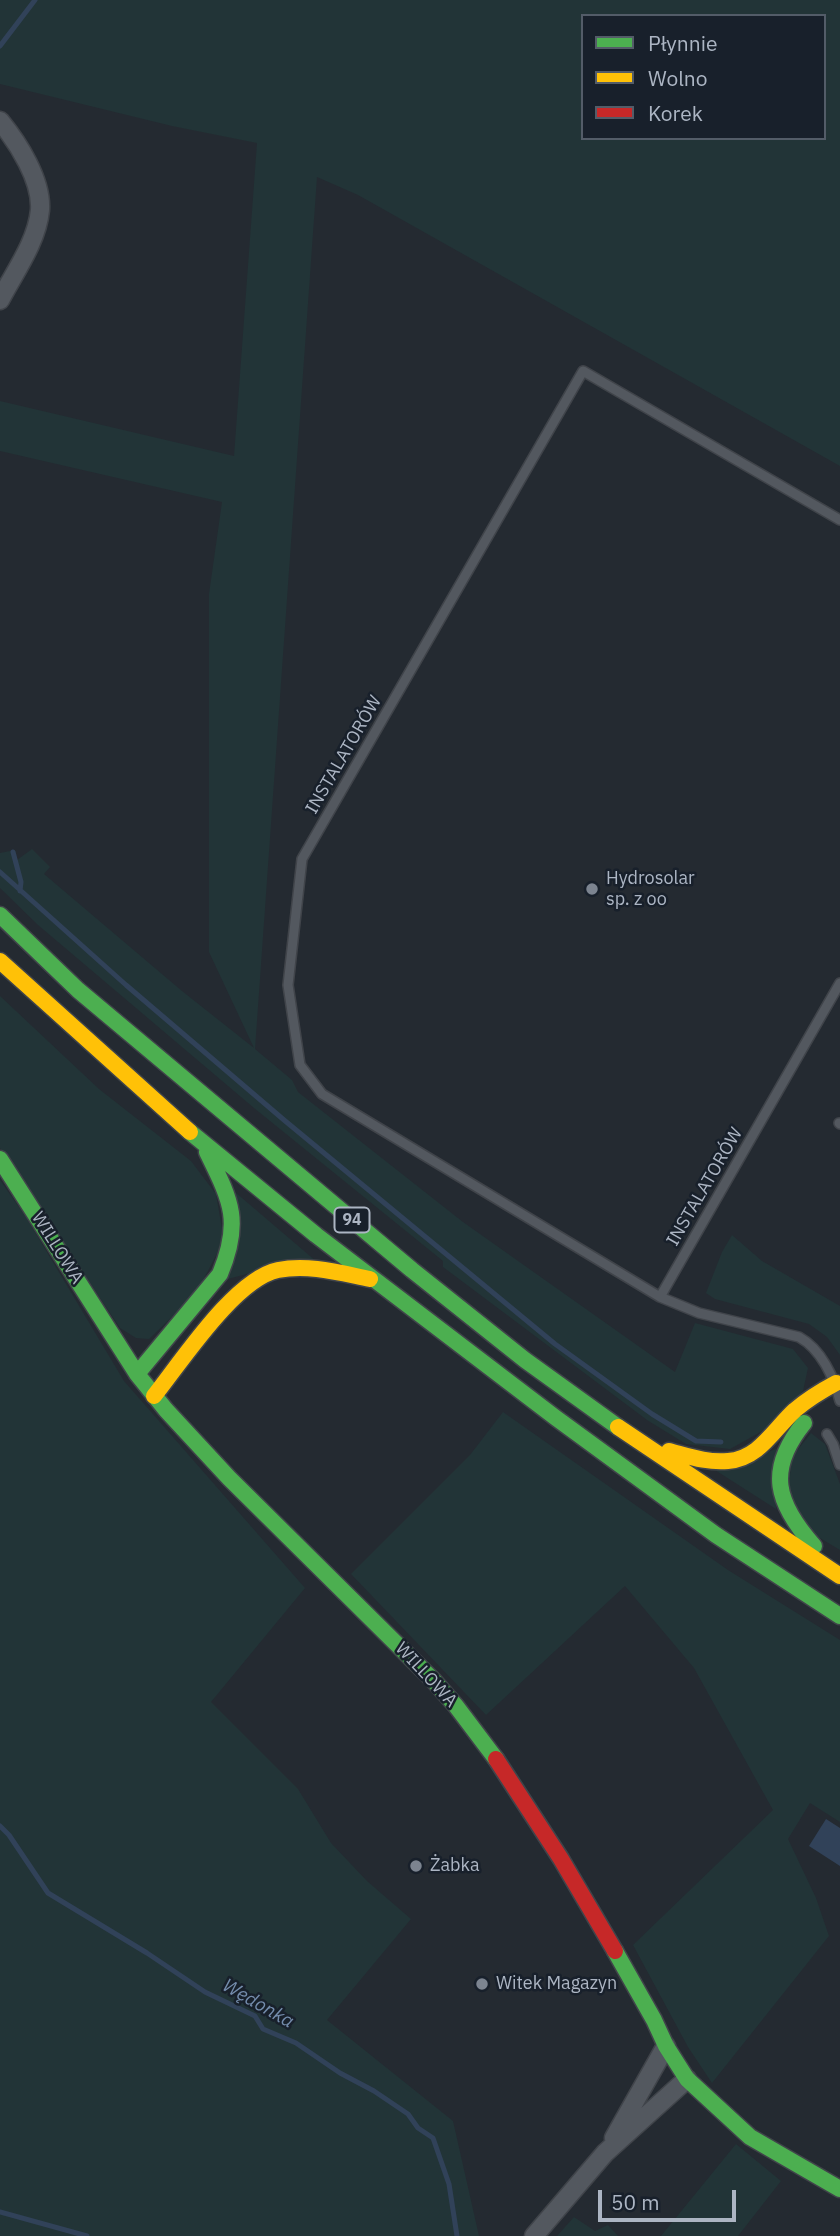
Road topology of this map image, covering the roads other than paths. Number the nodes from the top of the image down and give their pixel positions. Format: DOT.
graph roads {
  1 [pos="0,121"];
  2 [pos="0,300"];
  3 [pos="840,520"];
  4 [pos="0,915"];
  5 [pos="0,961"];
  6 [pos="840,983"];
  7 [pos="204,1144"];
  8 [pos="0,1159"];
  9 [pos="375,1280"];
  10 [pos="660,1297"];
  11 [pos="137,1374"];
  12 [pos="839,1392"];
  13 [pos="154,1396"];
  14 [pos="827,1434"];
  15 [pos="635,1439"];
  16 [pos="840,1465"];
  17 [pos="840,1574"];
  18 [pos="840,1616"];
  19 [pos="666,2046"];
  20 [pos="687,2079"];
  21 [pos="605,2153"];
  22 [pos="840,2189"];
  23 [pos="534,2236"];
  1 -- 2 [label="street"];
  3 -- 10 [label="lane, INSTALATORÓW"];
  4 -- 15 [label="main road, 94"];
  5 -- 7 [label="main road, 94"];
  6 -- 10 [label="lane, INSTALATORÓW"];
  7 -- 9 [label="main road, 94"];
  7 -- 11 [label="main road"];
  8 -- 11 [label="main road, WILLOWA"];
  9 -- 13 [label="main road"];
  9 -- 18 [label="main road, 94"];
  10 -- 12 [label="lane, INSTALATORÓW"];
  11 -- 13 [label="main road, WILLOWA"];
  12 -- 15 [label="main road"];
  12 -- 17 [label="main road"];
  13 -- 19 [label="main road, WILLOWA"];
  14 -- 16 [label="lane"];
  15 -- 17 [label="main road, 94"];
  19 -- 20 [label="main road, WILLOWA"];
  19 -- 21 [label="street"];
  20 -- 21 [label="street"];
  20 -- 22 [label="main road, WILLOWA"];
  21 -- 23 [label="street"];
}
